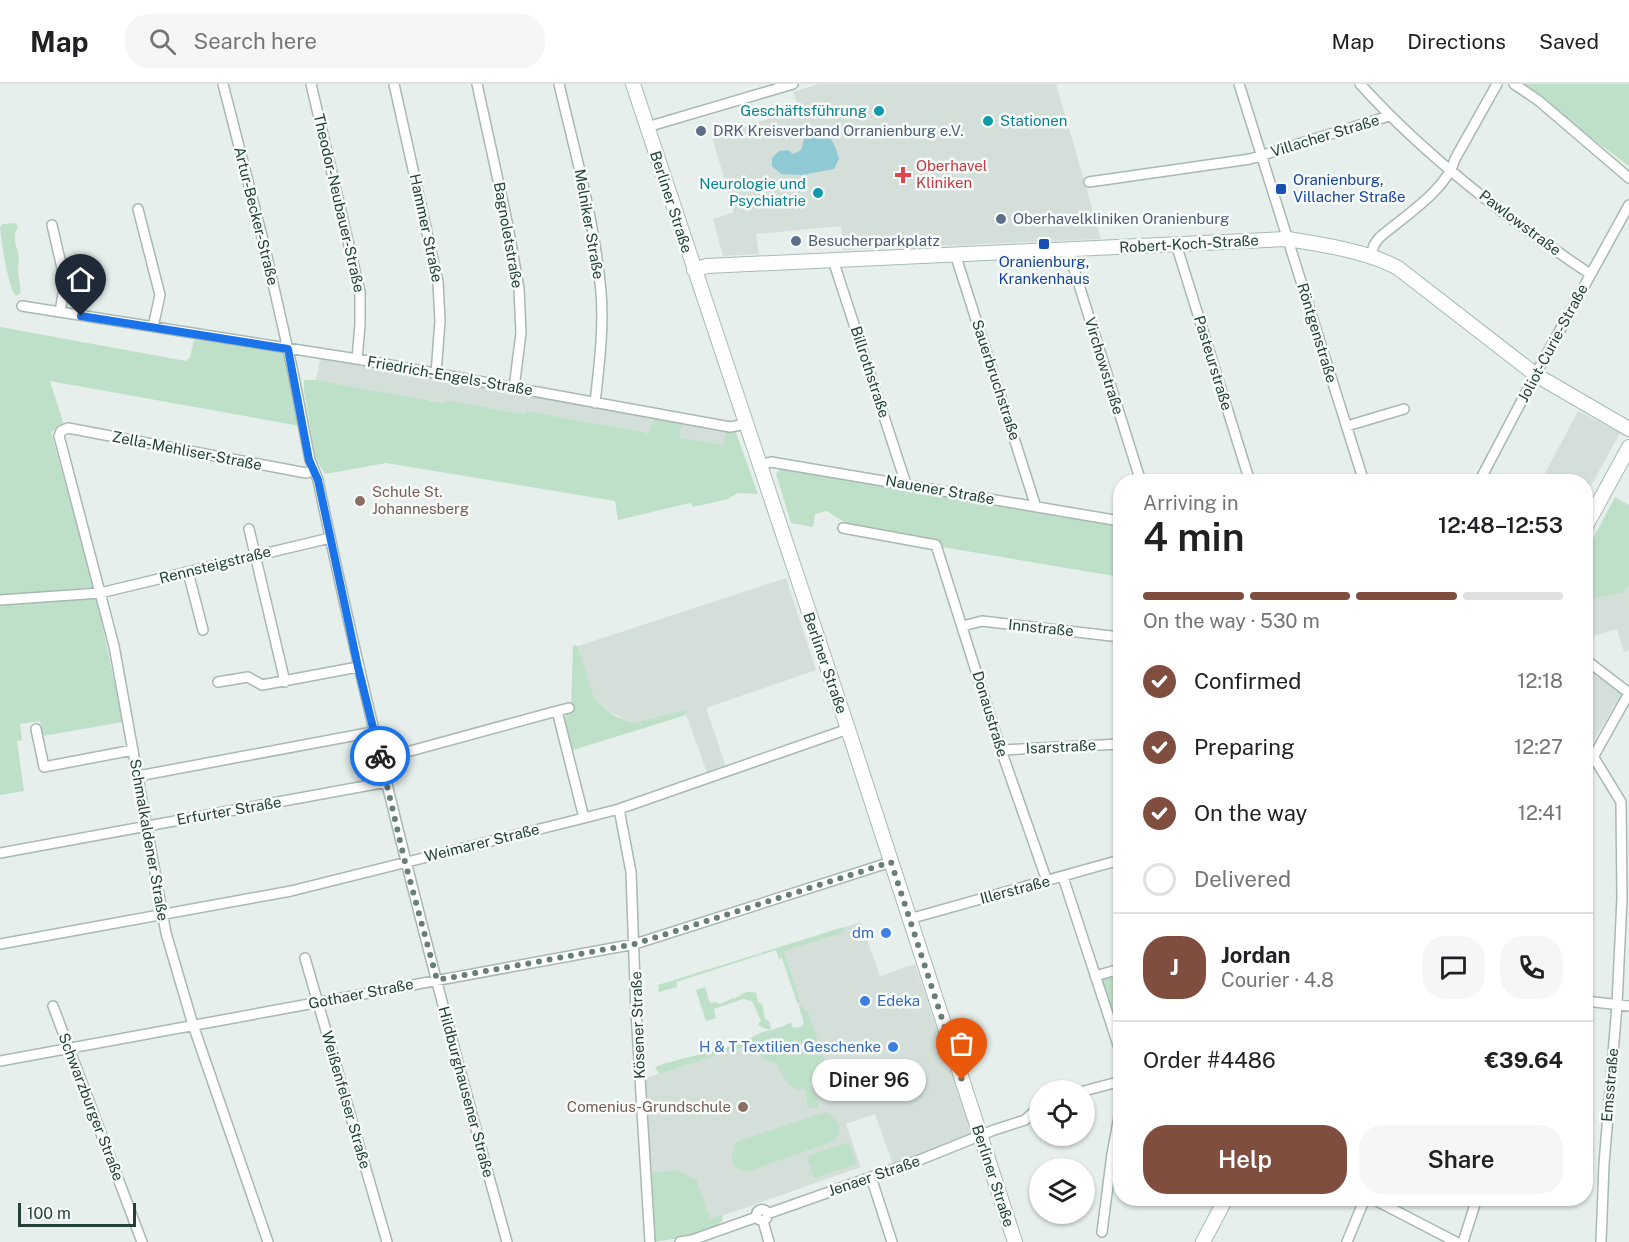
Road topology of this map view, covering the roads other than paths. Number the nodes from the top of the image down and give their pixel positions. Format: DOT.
graph roads {
  1 [pos="223,84"];
  2 [pos="311,84"];
  3 [pos="394,84"];
  4 [pos="477,84"];
  5 [pos="559,84"];
  6 [pos="633,84"];
  7 [pos="792,84"];
  8 [pos="1239,84"];
  9 [pos="1360,84"];
  10 [pos="1497,84"];
  11 [pos="1514,84"];
  12 [pos="1389,116"];
  13 [pos="647,127"];
  14 [pos="1262,156"];
  15 [pos="1452,171"];
  16 [pos="1629,178"];
  17 [pos="1089,182"];
  18 [pos="1629,205"];
  19 [pos="138,209"];
  20 [pos="52,225"];
  21 [pos="1288,239"];
  22 [pos="1176,244"];
  23 [pos="1068,250"];
  24 [pos="955,254"];
  25 [pos="1371,256"];
  26 [pos="833,260"];
  27 [pos="694,270"];
  28 [pos="1590,274"];
  29 [pos="22,306"];
  30 [pos="60,312"];
  31 [pos="153,327"];
  32 [pos="288,349"];
  33 [pos="357,359"];
  34 [pos="436,374"];
  35 [pos="1536,375"];
  36 [pos="514,388"];
  37 [pos="595,403"];
  38 [pos="1404,409"];
  39 [pos="746,424"];
  40 [pos="1347,426"];
  41 [pos="1629,429"];
  42 [pos="61,431"];
  43 [pos="1629,447"];
  44 [pos="759,465"];
  45 [pos="313,470"];
  46 [pos="1138,474"];
  47 [pos="1248,474"];
  48 [pos="1362,474"];
  49 [pos="1483,474"];
  50 [pos="906,484"];
  51 [pos="1036,507"];
  52 [pos="1593,513"];
  53 [pos="1113,520"];
  54 [pos="843,528"];
  55 [pos="249,529"];
  56 [pos="330,538"];
  57 [pos="255,556"];
  58 [pos="188,572"];
  59 [pos="100,593"];
  60 [pos="0,600"];
  61 [pos="963,626"];
  62 [pos="203,630"];
  63 [pos="1113,635"];
  64 [pos="1593,665"];
  65 [pos="358,667"];
  66 [pos="285,681"];
  67 [pos="218,682"];
  68 [pos="1629,693"];
  69 [pos="569,708"];
  70 [pos="557,711"];
  71 [pos="36,729"];
  72 [pos="848,729"];
  73 [pos="373,732"];
  74 [pos="1113,744"];
  75 [pos="133,750"];
  76 [pos="1001,750"];
  77 [pos="1593,756"];
  78 [pos="381,759"];
  79 [pos="138,776"];
  80 [pos="387,782"];
  81 [pos="619,809"];
  82 [pos="584,818"];
  83 [pos="147,826"];
  84 [pos="0,854"];
  85 [pos="405,862"];
  86 [pos="891,862"];
  87 [pos="1113,862"];
  88 [pos="1063,877"];
  89 [pos="1047,881"];
  90 [pos="163,914"];
  91 [pos="909,919"];
  92 [pos="0,944"];
  93 [pos="635,944"];
  94 [pos="305,958"];
  95 [pos="1113,971"];
  96 [pos="1095,976"];
  97 [pos="437,980"];
  98 [pos="1593,1002"];
  99 [pos="319,1003"];
  100 [pos="1617,1005"];
  101 [pos="53,1006"];
  102 [pos="1629,1006"];
  103 [pos="193,1025"];
  104 [pos="1113,1030"];
  105 [pos="69,1049"];
  106 [pos="0,1061"];
  107 [pos="1113,1083"];
  108 [pos="1095,1088"];
  109 [pos="1029,1116"];
  110 [pos="981,1137"];
  111 [pos="1113,1149"];
  112 [pos="871,1177"];
  113 [pos="1222,1206"];
  114 [pos="1362,1206"];
  115 [pos="1386,1206"];
  116 [pos="1474,1206"];
  117 [pos="762,1217"];
  118 [pos="1102,1232"];
  119 [pos="693,1241"];
  120 [pos="142,1242"];
  121 [pos="268,1242"];
  122 [pos="387,1242"];
  123 [pos="507,1242"];
  124 [pos="650,1242"];
  125 [pos="680,1242"];
  126 [pos="770,1242"];
  127 [pos="892,1242"];
  128 [pos="1015,1242"];
  129 [pos="1203,1242"];
  130 [pos="1347,1242"];
  131 [pos="1456,1242"];
  132 [pos="1463,1242"];
  133 [pos="1601,1242"];
  1 -- 32 [label="street, Artur-Becker-Straße"];
  2 -- 33 [label="street, Theodor-Neubauer-Straße"];
  3 -- 34 [label="street, Hammer Straße"];
  4 -- 36 [label="street, Bagnoletstraße"];
  5 -- 37 [label="street, Melniker Straße"];
  6 -- 13 [label="main road, Berliner Straße"];
  7 -- 13 [label="street"];
  8 -- 14 [label="street, Villacher Straße"];
  9 -- 12 [label="street, Pawlowstraße"];
  10 -- 15 [label="street"];
  11 -- 16 [label="street"];
  12 -- 14 [label="street, Villacher Straße"];
  12 -- 15 [label="street, Pawlowstraße"];
  13 -- 27 [label="main road, Berliner Straße"];
  14 -- 17 [label="street"];
  14 -- 21 [label="street, Villacher Straße"];
  15 -- 25 [label="street"];
  15 -- 28 [label="street, Pawlowstraße"];
  18 -- 28 [label="street, Joliot-Curie-Straße"];
  19 -- 31 [label="street"];
  20 -- 30 [label="street"];
  21 -- 22 [label="main road, Robert-Koch-Straße"];
  21 -- 25 [label="main road, Robert-Koch-Straße"];
  21 -- 40 [label="street, Röntgenstraße"];
  22 -- 23 [label="main road, Robert-Koch-Straße"];
  22 -- 47 [label="street, Pasteurstraße"];
  23 -- 24 [label="main road, Robert-Koch-Straße"];
  23 -- 46 [label="street, Virchowstraße"];
  24 -- 26 [label="main road, Robert-Koch-Straße"];
  24 -- 51 [label="street, Sauerbruchstraße"];
  25 -- 35 [label="main road, Robert-Koch-Straße"];
  26 -- 27 [label="main road, Robert-Koch-Straße"];
  26 -- 50 [label="street, Billrothstraße"];
  27 -- 39 [label="main road, Berliner Straße"];
  28 -- 35 [label="street, Joliot-Curie-Straße"];
  29 -- 30 [label="street, Friedrich-Engels-Straße"];
  30 -- 31 [label="street, Friedrich-Engels-Straße"];
  31 -- 32 [label="street, Friedrich-Engels-Straße"];
  32 -- 33 [label="street, Friedrich-Engels-Straße"];
  32 -- 45 [label="street, Hildburghausener Straße"];
  33 -- 34 [label="street, Friedrich-Engels-Straße"];
  34 -- 36 [label="street, Friedrich-Engels-Straße"];
  35 -- 41 [label="main road, Robert-Koch-Straße"];
  35 -- 49 [label="street, Joliot-Curie-Straße"];
  36 -- 37 [label="street, Friedrich-Engels-Straße"];
  37 -- 39 [label="street, Friedrich-Engels-Straße"];
  38 -- 40 [label="street"];
  39 -- 44 [label="main road, Berliner Straße"];
  40 -- 48 [label="street, Röntgenstraße"];
  42 -- 45 [label="street, Zella-Mehliser-Straße"];
  42 -- 59 [label="street, Schmalkaldener Straße"];
  43 -- 52 [label="main road"];
  44 -- 50 [label="street, Nauener Straße"];
  44 -- 72 [label="main road, Berliner Straße"];
  45 -- 56 [label="street, Hildburghausener Straße"];
  50 -- 51 [label="street, Nauener Straße"];
  51 -- 53 [label="street, Nauener Straße"];
  54 -- 61 [label="street, Donaustraße"];
  55 -- 57 [label="street"];
  56 -- 57 [label="street, Rennsteigstraße"];
  56 -- 65 [label="street, Hildburghausener Straße"];
  57 -- 58 [label="street, Rennsteigstraße"];
  57 -- 66 [label="street"];
  58 -- 59 [label="street, Rennsteigstraße"];
  58 -- 62 [label="street"];
  59 -- 60 [label="street, Rennsteigstraße"];
  59 -- 75 [label="street, Schmalkaldener Straße"];
  61 -- 63 [label="street, Innstraße"];
  61 -- 76 [label="street, Donaustraße"];
  64 -- 68 [label="street"];
  65 -- 66 [label="street"];
  65 -- 73 [label="street, Hildburghausener Straße"];
  66 -- 67 [label="street"];
  68 -- 77 [label="street"];
  69 -- 70 [label="street"];
  70 -- 78 [label="street"];
  70 -- 82 [label="street"];
  71 -- 75 [label="street"];
  72 -- 81 [label="street, Weimarer Straße"];
  72 -- 86 [label="main road, Berliner Straße"];
  73 -- 78 [label="street, Hildburghausener Straße"];
  73 -- 79 [label="street"];
  74 -- 76 [label="street, Isarstraße"];
  75 -- 79 [label="street, Schmalkaldener Straße"];
  76 -- 89 [label="street, Donaustraße"];
  77 -- 100 [label="street, Emsstraße"];
  78 -- 80 [label="street, Hildburghausener Straße"];
  79 -- 83 [label="street, Schmalkaldener Straße"];
  80 -- 83 [label="street, Erfurter Straße"];
  80 -- 85 [label="street, Hildburghausener Straße"];
  81 -- 82 [label="street, Weimarer Straße"];
  81 -- 93 [label="street, Kösener Straße"];
  82 -- 85 [label="street, Weimarer Straße"];
  83 -- 84 [label="street, Erfurter Straße"];
  83 -- 90 [label="street, Schmalkaldener Straße"];
  85 -- 90 [label="street, Weimarer Straße"];
  85 -- 97 [label="street, Hildburghausener Straße"];
  86 -- 91 [label="main road, Berliner Straße"];
  86 -- 93 [label="street, Gothaer Straße"];
  87 -- 88 [label="street, Illerstraße"];
  88 -- 89 [label="street, Illerstraße"];
  88 -- 96 [label="street"];
  89 -- 91 [label="street, Illerstraße"];
  90 -- 92 [label="street, Weimarer Straße"];
  90 -- 103 [label="street, Schmalkaldener Straße"];
  91 -- 110 [label="main road, Berliner Straße"];
  93 -- 97 [label="street, Gothaer Straße"];
  93 -- 124 [label="street, Kösener Straße"];
  94 -- 99 [label="street, Weißenfelser Straße"];
  95 -- 96 [label="street"];
  96 -- 104 [label="street"];
  97 -- 99 [label="street, Gothaer Straße"];
  97 -- 123 [label="street, Hildburghausener Straße"];
  98 -- 100 [label="street"];
  99 -- 103 [label="street, Gothaer Straße"];
  99 -- 122 [label="street, Weißenfelser Straße"];
  100 -- 102 [label="street"];
  100 -- 133 [label="street, Emsstraße"];
  101 -- 105 [label="street, Schwarzburger Straße"];
  103 -- 105 [label="street, Gothaer Straße"];
  103 -- 121 [label="street, Schmalkaldener Straße"];
  105 -- 106 [label="street, Gothaer Straße"];
  105 -- 120 [label="street, Schwarzburger Straße"];
  107 -- 108 [label="street"];
  109 -- 110 [label="street, Jenaer Straße"];
  110 -- 112 [label="street, Jenaer Straße"];
  110 -- 128 [label="main road, Berliner Straße"];
  111 -- 118 [label="street"];
  112 -- 117 [label="street, Jenaer Straße"];
  112 -- 127 [label="street"];
  113 -- 129 [label="main road"];
  114 -- 130 [label="street"];
  115 -- 131 [label="street"];
  116 -- 132 [label="street"];
  117 -- 119 [label="street, Jenaer Straße"];
  117 -- 126 [label="street"];
  119 -- 125 [label="street, Jenaer Straße"];
}
